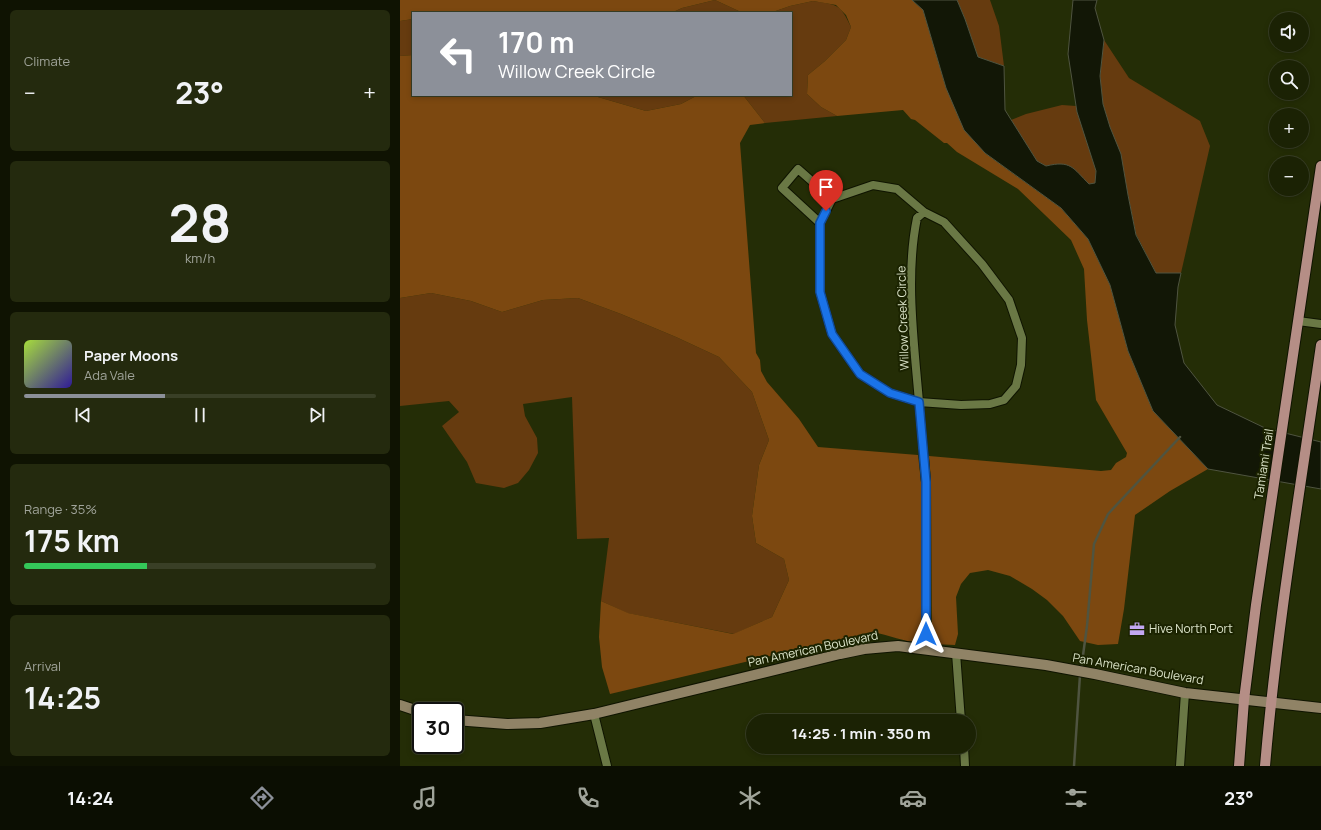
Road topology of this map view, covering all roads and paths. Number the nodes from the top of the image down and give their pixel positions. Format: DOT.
graph roads {
  1 [pos="1321,166"];
  2 [pos="832,199"];
  3 [pos="924,212"];
  4 [pos="820,223"];
  5 [pos="1298,320"];
  6 [pos="1321,324"];
  7 [pos="1321,345"];
  8 [pos="919,402"];
  9 [pos="926,650"];
  10 [pos="956,653"];
  11 [pos="1185,693"];
  12 [pos="1244,700"];
  13 [pos="1271,703"];
  14 [pos="400,705"];
  15 [pos="1321,708"];
  16 [pos="412,709"];
  17 [pos="594,714"];
  18 [pos="960,714"];
  19 [pos="464,721"];
  20 [pos="964,754"];
  21 [pos="607,766"];
  22 [pos="965,766"];
  23 [pos="1180,766"];
  24 [pos="1239,766"];
  25 [pos="1265,766"];
  1 -- 5 [label="main road, Tamiami Trail"];
  2 -- 3 [label="street"];
  2 -- 4 [label="street"];
  2 -- 4 [label="street"];
  3 -- 8 [label="street, Willow Creek Circle"];
  3 -- 8 [label="street"];
  4 -- 8 [label="street"];
  5 -- 6 [label="street"];
  5 -- 12 [label="main road, Tamiami Trail"];
  7 -- 13 [label="main road"];
  8 -- 9 [label="street, Willow Creek Circle"];
  9 -- 10 [label="street, Pan American Boulevard"];
  9 -- 17 [label="street, Pan American Boulevard"];
  10 -- 11 [label="street, Pan American Boulevard"];
  10 -- 18 [label="street"];
  11 -- 12 [label="street, Pan American Boulevard"];
  11 -- 23 [label="street"];
  12 -- 13 [label="street, Pan American Boulevard"];
  12 -- 24 [label="main road, Tamiami Trail"];
  13 -- 15 [label="street, Pan American Boulevard"];
  13 -- 25 [label="main road"];
  14 -- 16 [label="street"];
  17 -- 19 [label="street, Pan American Boulevard"];
  17 -- 21 [label="street"];
  20 -- 22 [label="street"];
}
